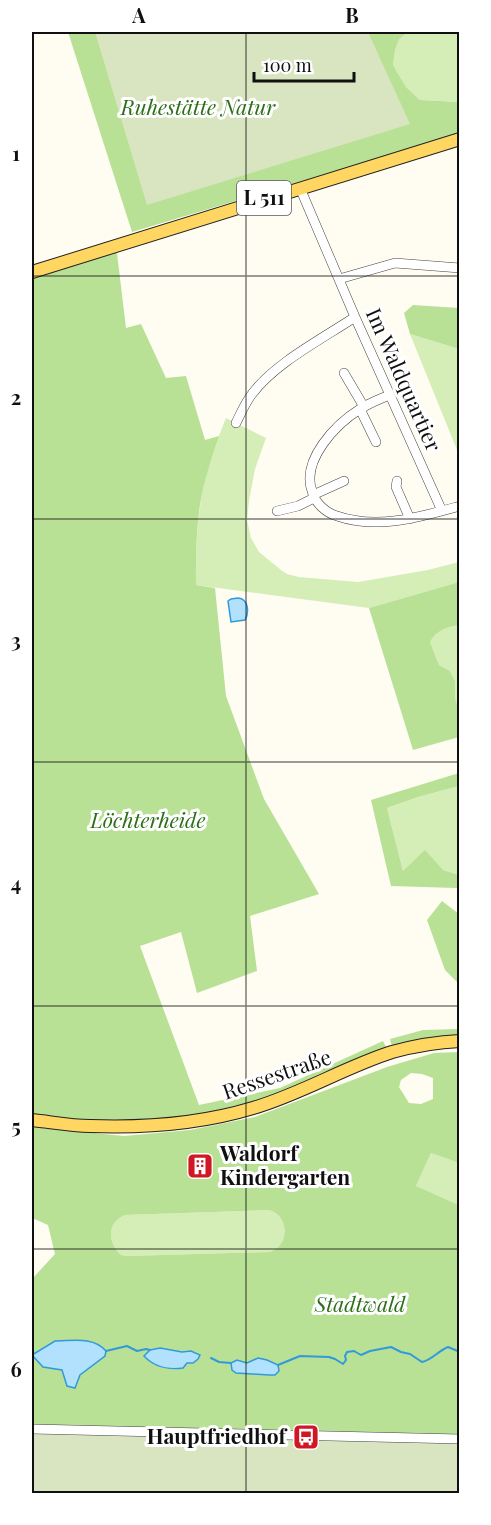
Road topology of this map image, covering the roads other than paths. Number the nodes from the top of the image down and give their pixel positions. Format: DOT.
graph roads {
  1 [pos="459,139"];
  2 [pos="300,188"];
  3 [pos="459,268"];
  4 [pos="32,272"];
  5 [pos="339,279"];
  6 [pos="355,317"];
  7 [pos="344,373"];
  8 [pos="389,395"];
  9 [pos="362,408"];
  10 [pos="236,423"];
  11 [pos="376,442"];
  12 [pos="344,481"];
  13 [pos="397,481"];
  14 [pos="314,496"];
  15 [pos="459,506"];
  16 [pos="277,511"];
  17 [pos="442,511"];
  18 [pos="410,519"];
  19 [pos="459,1041"];
  20 [pos="32,1120"];
  21 [pos="32,1430"];
  22 [pos="459,1439"];
  1 -- 2 [label="main road, L 511"];
  2 -- 4 [label="main road, L 511"];
  2 -- 5 [label="street, Im Waldquartier"];
  3 -- 5 [label="street"];
  5 -- 6 [label="street, Im Waldquartier"];
  6 -- 8 [label="street, Im Waldquartier"];
  6 -- 10 [label="street"];
  7 -- 9 [label="street"];
  8 -- 9 [label="street"];
  8 -- 17 [label="street, Im Waldquartier"];
  9 -- 11 [label="street"];
  9 -- 14 [label="street"];
  12 -- 14 [label="street"];
  13 -- 18 [label="street"];
  14 -- 16 [label="street"];
  14 -- 18 [label="street"];
  15 -- 17 [label="street"];
  17 -- 18 [label="street"];
  19 -- 20 [label="main road, Ressestraße"];
  21 -- 22 [label="street"];
}
